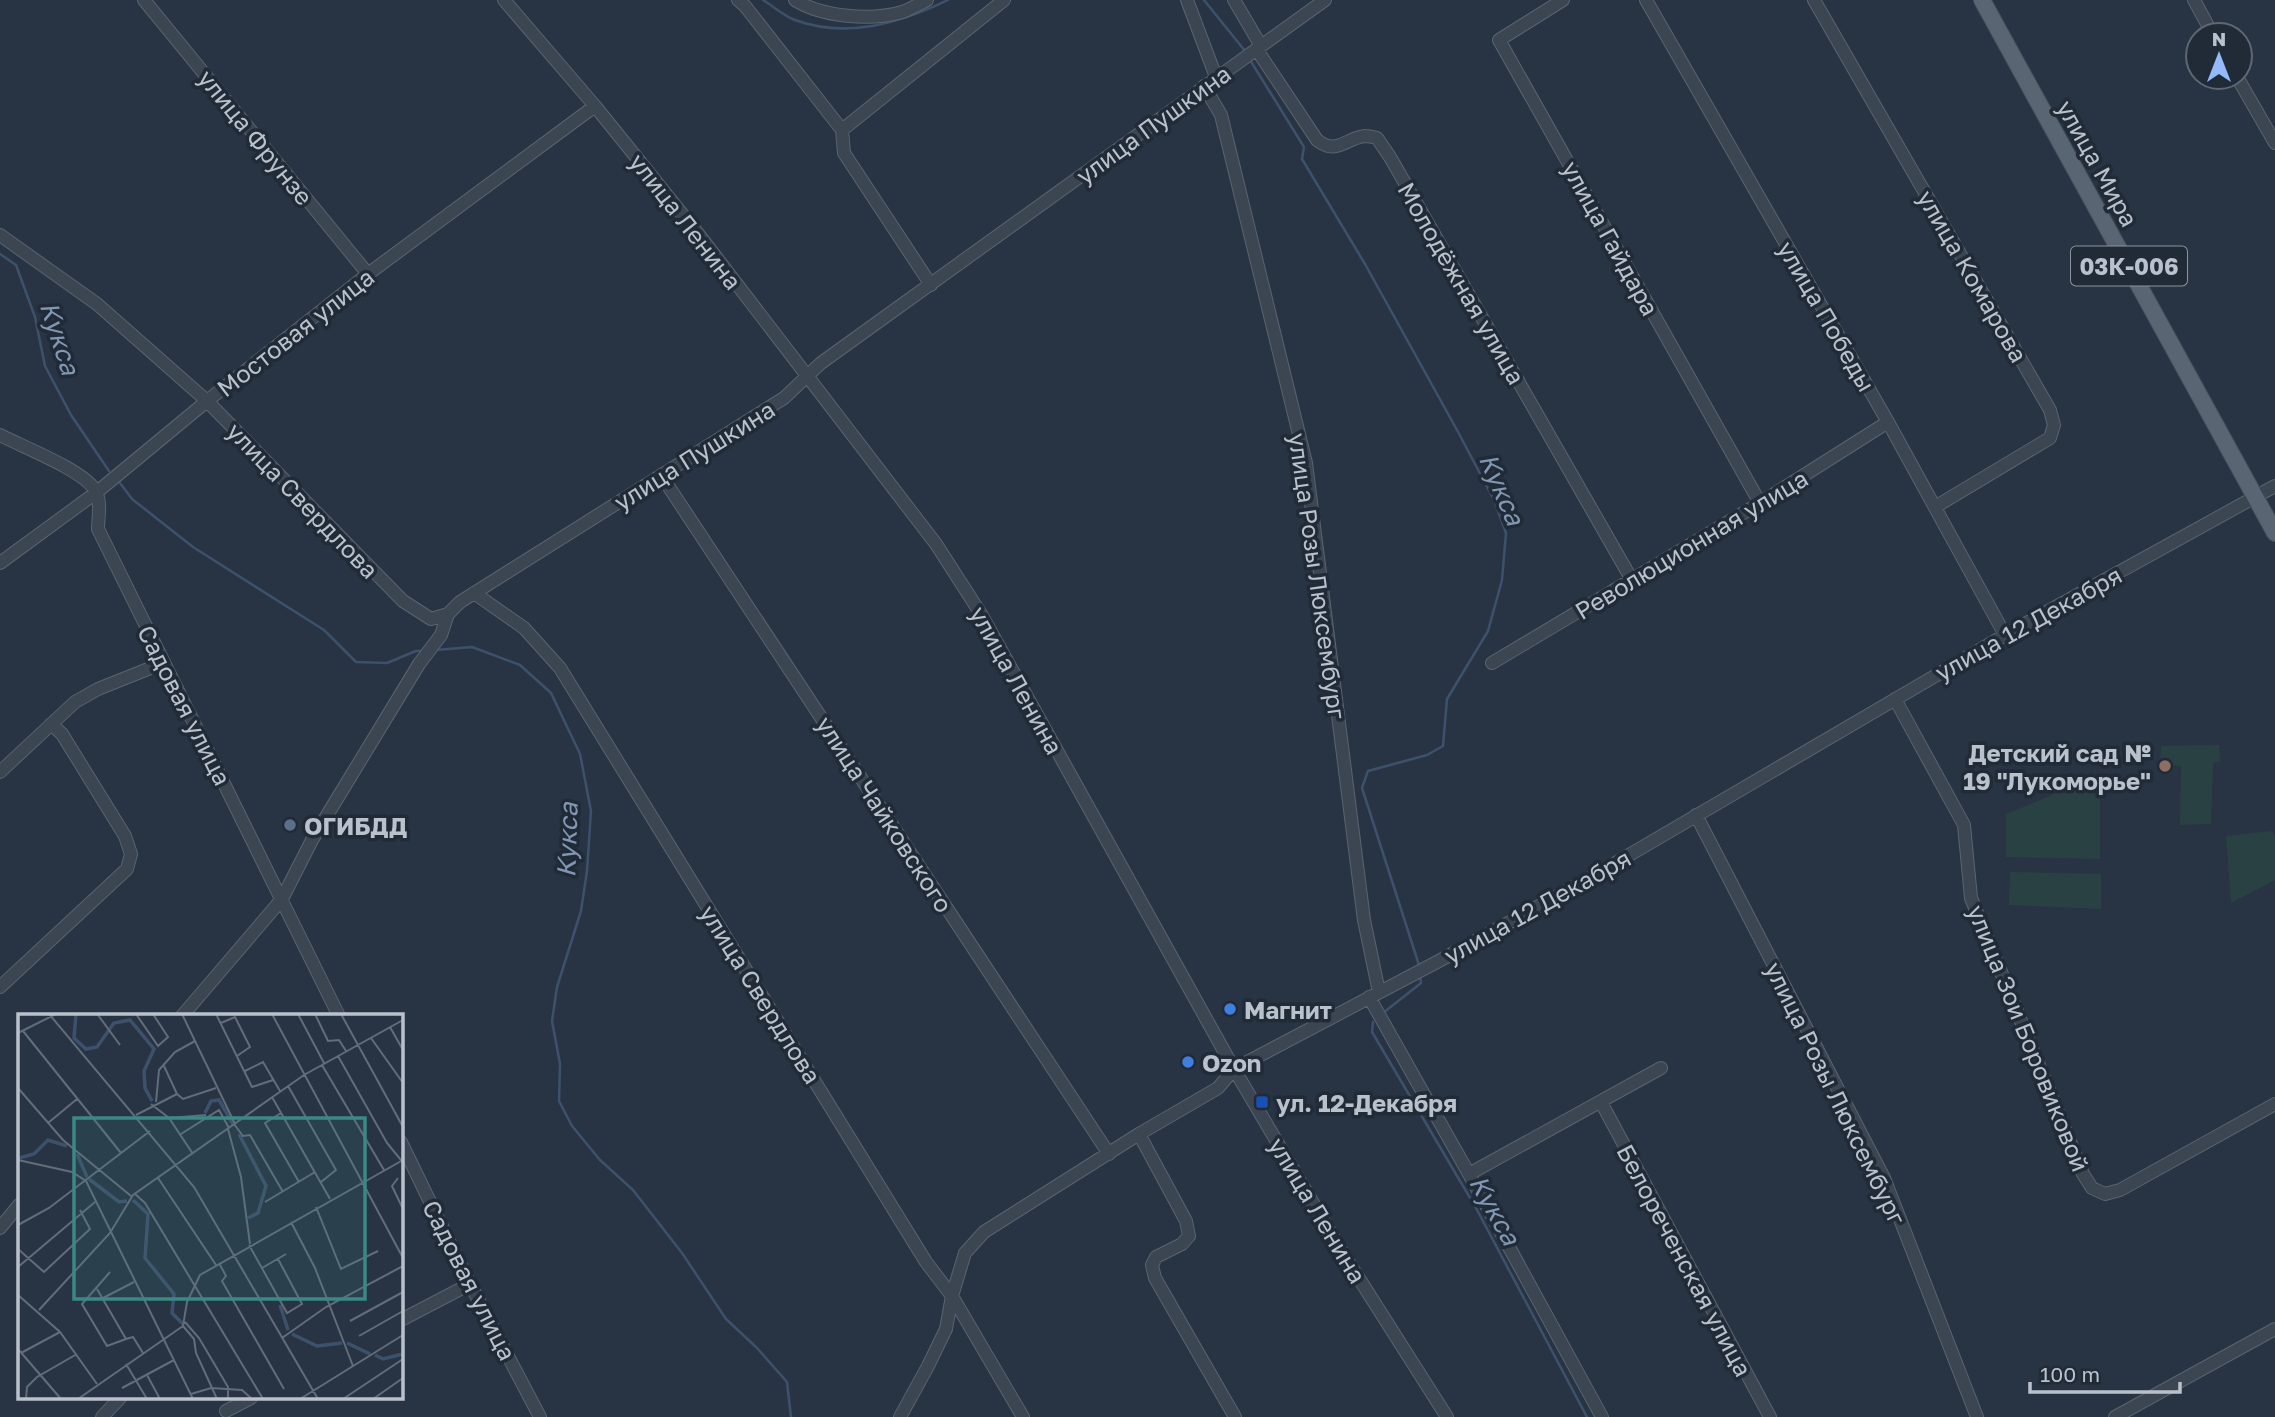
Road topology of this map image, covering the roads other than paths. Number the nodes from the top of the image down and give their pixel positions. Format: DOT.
graph roads {
  1 [pos="144,0"];
  2 [pos="504,0"];
  3 [pos="794,0"];
  4 [pos="927,0"];
  5 [pos="1004,0"];
  6 [pos="1187,0"];
  7 [pos="1234,0"];
  8 [pos="1325,0"];
  9 [pos="1563,0"];
  10 [pos="1646,0"];
  11 [pos="1814,0"];
  12 [pos="1982,0"];
  13 [pos="2193,0"];
  14 [pos="745,2"];
  15 [pos="2205,21"];
  16 [pos="1252,53"];
  17 [pos="1216,78"];
  18 [pos="1204,86"];
  19 [pos="2245,91"];
  20 [pos="595,106"];
  21 [pos="842,130"];
  22 [pos="2275,144"];
  23 [pos="0,234"];
  24 [pos="368,274"];
  25 [pos="931,285"];
  26 [pos="806,377"];
  27 [pos="206,401"];
  28 [pos="1888,422"];
  29 [pos="0,435"];
  30 [pos="660,475"];
  31 [pos="2275,486"];
  32 [pos="97,492"];
  33 [pos="2256,496"];
  34 [pos="1760,503"];
  35 [pos="1935,507"];
  36 [pos="2275,533"];
  37 [pos="0,564"];
  38 [pos="1632,580"];
  39 [pos="474,593"];
  40 [pos="449,614"];
  41 [pos="2005,635"];
  42 [pos="163,663"];
  43 [pos="1492,663"];
  44 [pos="1895,699"];
  45 [pos="51,723"];
  46 [pos="0,772"];
  47 [pos="1696,815"];
  48 [pos="282,899"];
  49 [pos="0,988"];
  50 [pos="1374,994"];
  51 [pos="183,1014"];
  52 [pos="338,1014"];
  53 [pos="1661,1068"];
  54 [pos="1234,1069"];
  55 [pos="1601,1102"];
  56 [pos="2275,1104"];
  57 [pos="1139,1134"];
  58 [pos="402,1144"];
  59 [pos="1109,1154"];
  60 [pos="1469,1174"];
  61 [pos="18,1206"];
  62 [pos="0,1228"];
  63 [pos="470,1284"];
  64 [pos="953,1296"];
  65 [pos="402,1319"];
  66 [pos="2275,1329"];
  67 [pos="118,1400"];
  68 [pos="248,1400"];
  69 [pos="228,1414"];
  70 [pos="102,1417"];
  71 [pos="540,1417"];
  72 [pos="900,1417"];
  73 [pos="1023,1417"];
  74 [pos="1235,1417"];
  75 [pos="1447,1417"];
  76 [pos="1602,1417"];
  77 [pos="1770,1417"];
  78 [pos="1977,1417"];
  79 [pos="2115,1417"];
  1 -- 24 [label="street, улица Фрунзе"];
  2 -- 20 [label="street, улица Ленина"];
  3 -- 4 [label="street"];
  5 -- 21 [label="street"];
  6 -- 17 [label="street"];
  7 -- 16 [label="street"];
  8 -- 16 [label="street, улица Пушкина"];
  9 -- 34 [label="street, улица Гайдара"];
  10 -- 28 [label="street, улица Победы"];
  11 -- 35 [label="street, улица Комарова"];
  12 -- 33 [label="main road, улица Мира / 03К-006"];
  13 -- 15 [label="street"];
  14 -- 21 [label="street"];
  16 -- 17 [label="street, улица Пушкина"];
  16 -- 38 [label="street, Молодёжная улица"];
  17 -- 18 [label="street, улица Пушкина"];
  18 -- 25 [label="street, улица Пушкина"];
  18 -- 50 [label="street, улица Розы Люксембург"];
  19 -- 22 [label="street"];
  20 -- 24 [label="street, Мостовая улица"];
  20 -- 26 [label="street, улица Ленина"];
  21 -- 25 [label="street"];
  23 -- 27 [label="street, улица Свердлова"];
  24 -- 27 [label="street, Мостовая улица"];
  25 -- 26 [label="street, улица Пушкина"];
  26 -- 30 [label="street, улица Пушкина"];
  26 -- 54 [label="street, улица Ленина"];
  27 -- 32 [label="street, Мостовая улица"];
  27 -- 40 [label="street, улица Свердлова"];
  28 -- 34 [label="street, Революционная улица"];
  28 -- 35 [label="street, улица Победы"];
  29 -- 32 [label="street"];
  30 -- 39 [label="street, улица Пушкина"];
  30 -- 59 [label="street, улица Чайковского"];
  31 -- 33 [label="street, улица 12 Декабря"];
  32 -- 37 [label="street, Мостовая улица"];
  32 -- 42 [label="street, Садовая улица"];
  33 -- 36 [label="main road, улица Мира / 03К-006"];
  33 -- 41 [label="street, улица 12 Декабря"];
  34 -- 38 [label="street, Революционная улица"];
  35 -- 41 [label="street, улица Победы"];
  38 -- 43 [label="street, Революционная улица"];
  39 -- 40 [label="street, улица Пушкина"];
  39 -- 64 [label="street, улица Свердлова"];
  40 -- 48 [label="street, улица Пушкина"];
  41 -- 44 [label="street, улица 12 Декабря"];
  42 -- 45 [label="street"];
  42 -- 48 [label="street, Садовая улица"];
  44 -- 47 [label="street, улица 12 Декабря"];
  44 -- 56 [label="street, улица Зои Боровиковой"];
  45 -- 46 [label="street"];
  45 -- 49 [label="street"];
  47 -- 50 [label="street, улица 12 Декабря"];
  47 -- 78 [label="street, улица Розы Люксембург"];
  48 -- 51 [label="street, улица Пушкина"];
  48 -- 52 [label="street, Садовая улица"];
  50 -- 54 [label="street, улица 12 Декабря"];
  50 -- 60 [label="street"];
  53 -- 55 [label="street"];
  54 -- 57 [label="street, улица 12 Декабря"];
  54 -- 75 [label="street, улица Ленина"];
  55 -- 60 [label="street"];
  55 -- 77 [label="street, Белореченская улица"];
  57 -- 59 [label="street, улица 12 Декабря"];
  57 -- 74 [label="street"];
  58 -- 63 [label="street, Садовая улица"];
  59 -- 64 [label="street, улица 12 Декабря"];
  60 -- 76 [label="street"];
  61 -- 62 [label="street"];
  63 -- 65 [label="street"];
  63 -- 71 [label="street, Садовая улица"];
  64 -- 72 [label="street, улица 12 Декабря"];
  64 -- 73 [label="street, улица Свердлова"];
  66 -- 79 [label="street"];
  67 -- 70 [label="street"];
  68 -- 69 [label="street"];
}
